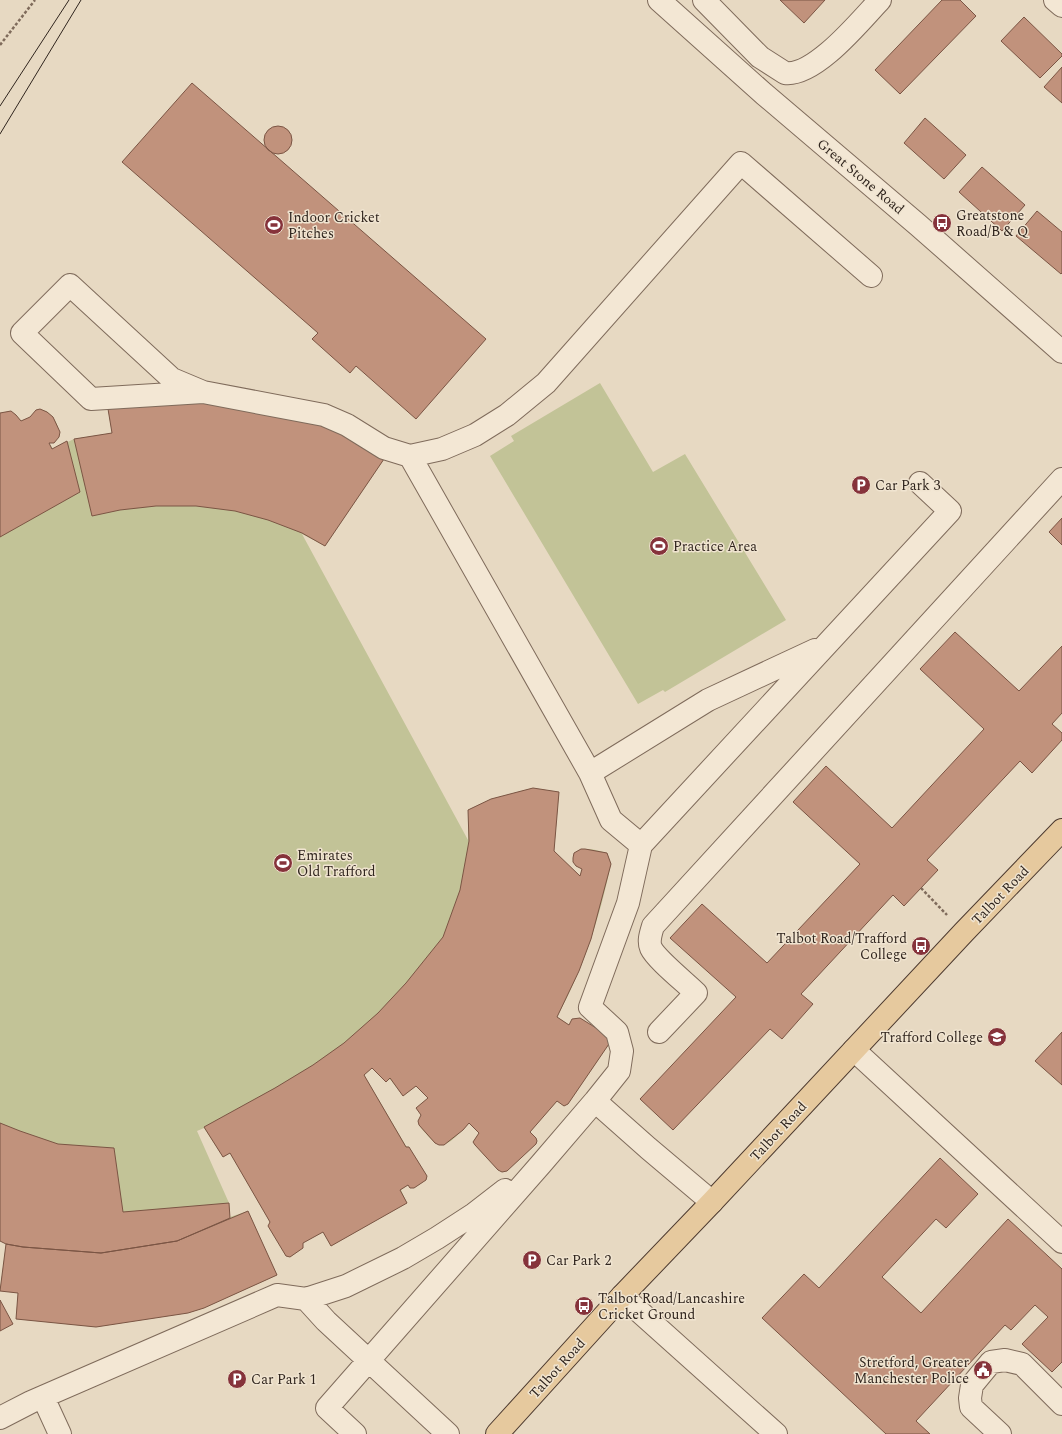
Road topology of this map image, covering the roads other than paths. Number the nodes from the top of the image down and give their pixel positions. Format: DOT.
graph roads {
  1 [pos="659,0"];
  2 [pos="880,0"];
  3 [pos="1055,0"];
  4 [pos="707,3"];
  5 [pos="1062,6"];
  6 [pos="871,276"];
  7 [pos="1062,352"];
  8 [pos="203,392"];
  9 [pos="410,456"];
  10 [pos="1062,479"];
  11 [pos="920,483"];
  12 [pos="825,646"];
  13 [pos="590,773"];
  14 [pos="1062,830"];
  15 [pos="640,845"];
  16 [pos="659,1032"];
  17 [pos="854,1050"];
  18 [pos="595,1101"];
  19 [pos="541,1164"];
  20 [pos="712,1202"];
  21 [pos="1062,1242"];
  22 [pos="622,1296"];
  23 [pos="306,1299"];
  24 [pos="368,1360"];
  25 [pos="1059,1393"];
  26 [pos="43,1397"];
  27 [pos="0,1418"];
  28 [pos="60,1434"];
  29 [pos="355,1434"];
  30 [pos="448,1434"];
  31 [pos="497,1434"];
  32 [pos="776,1434"];
  33 [pos="1000,1434"];
  1 -- 7 [label="street, Great Stone Road"];
  2 -- 4 [label="street"];
  3 -- 5 [label="street"];
  6 -- 9 [label="street"];
  8 -- 8 [label="street"];
  8 -- 9 [label="street"];
  9 -- 13 [label="street"];
  10 -- 16 [label="street"];
  11 -- 12 [label="street"];
  12 -- 13 [label="street"];
  12 -- 15 [label="street"];
  13 -- 15 [label="street"];
  14 -- 17 [label="main road, Talbot Road"];
  15 -- 18 [label="street"];
  17 -- 20 [label="main road, Talbot Road"];
  17 -- 21 [label="street"];
  18 -- 19 [label="street"];
  18 -- 20 [label="street"];
  19 -- 23 [label="street"];
  19 -- 24 [label="street"];
  20 -- 22 [label="main road, Talbot Road"];
  22 -- 31 [label="main road, Talbot Road"];
  22 -- 32 [label="street"];
  23 -- 24 [label="street"];
  23 -- 26 [label="street"];
  24 -- 29 [label="street"];
  24 -- 30 [label="street"];
  25 -- 33 [label="street"];
  26 -- 27 [label="street"];
  26 -- 28 [label="street"];
}
